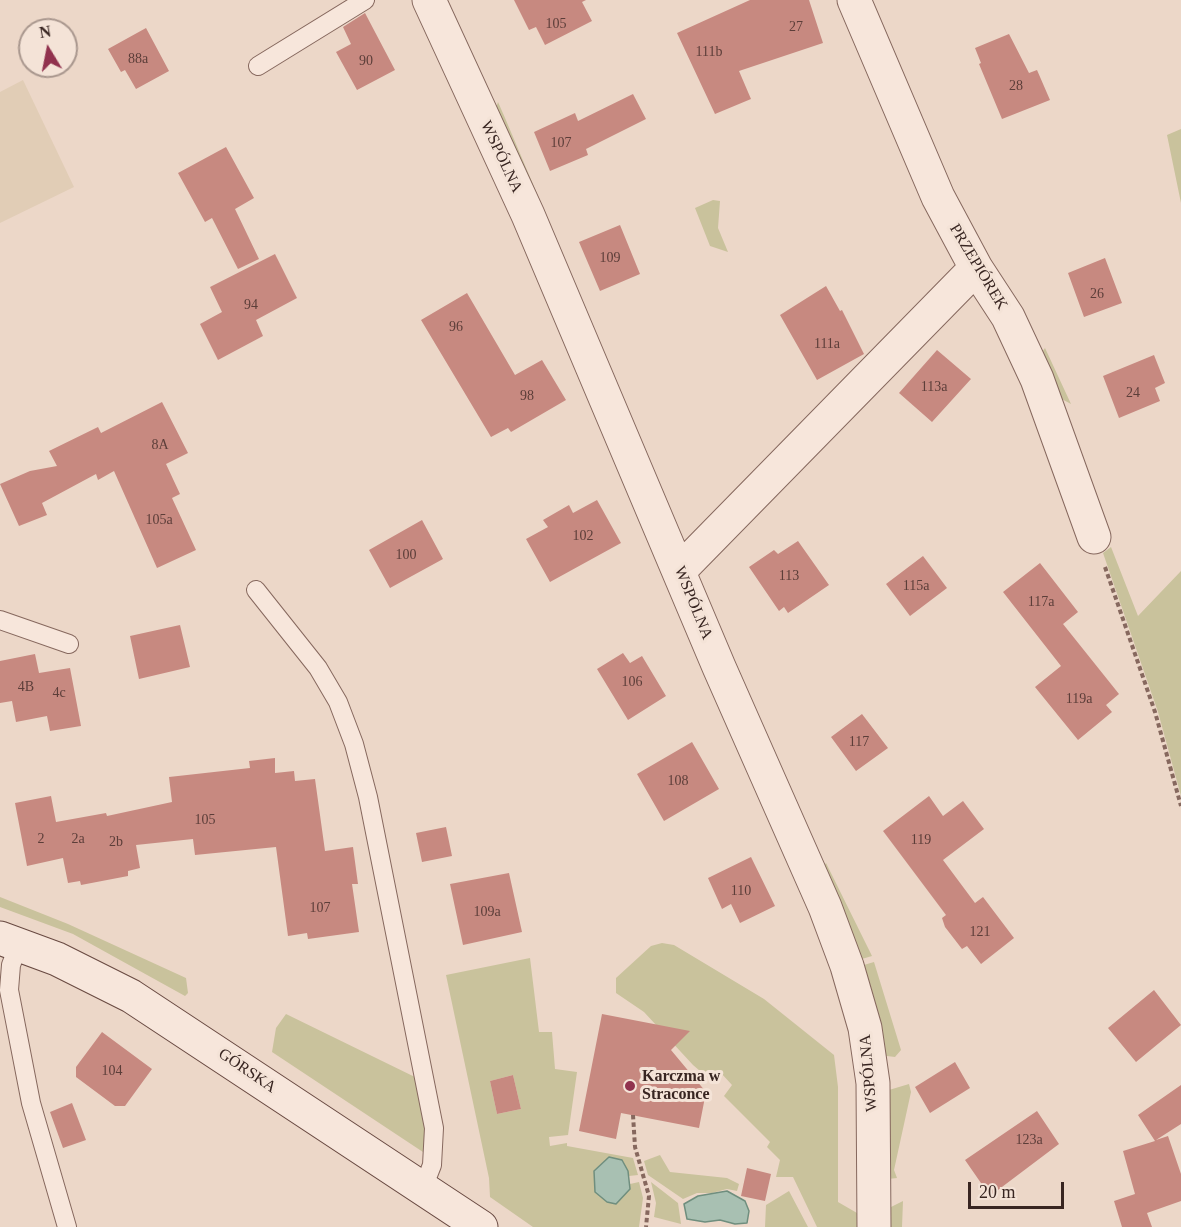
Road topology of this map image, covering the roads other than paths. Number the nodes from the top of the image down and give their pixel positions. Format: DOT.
graph roads {
  1 [pos="365,0"];
  2 [pos="429,0"];
  3 [pos="854,0"];
  4 [pos="258,66"];
  5 [pos="976,268"];
  6 [pos="1094,537"];
  7 [pos="679,571"];
  8 [pos="256,590"];
  9 [pos="0,620"];
  10 [pos="69,644"];
  11 [pos="9,941"];
  12 [pos="423,1188"];
  13 [pos="67,1227"];
  14 [pos="481,1227"];
  15 [pos="873,1227"];
  1 -- 4 [label="lane"];
  2 -- 7 [label="street, WSPÓLNA"];
  3 -- 5 [label="street, PRZEPIÓREK"];
  5 -- 6 [label="street, PRZEPIÓREK"];
  5 -- 7 [label="street"];
  7 -- 15 [label="street, WSPÓLNA"];
  8 -- 12 [label="lane"];
  9 -- 10 [label="lane"];
  11 -- 12 [label="street, GÓRSKA"];
  11 -- 13 [label="lane"];
  12 -- 14 [label="street, GÓRSKA"];
}
